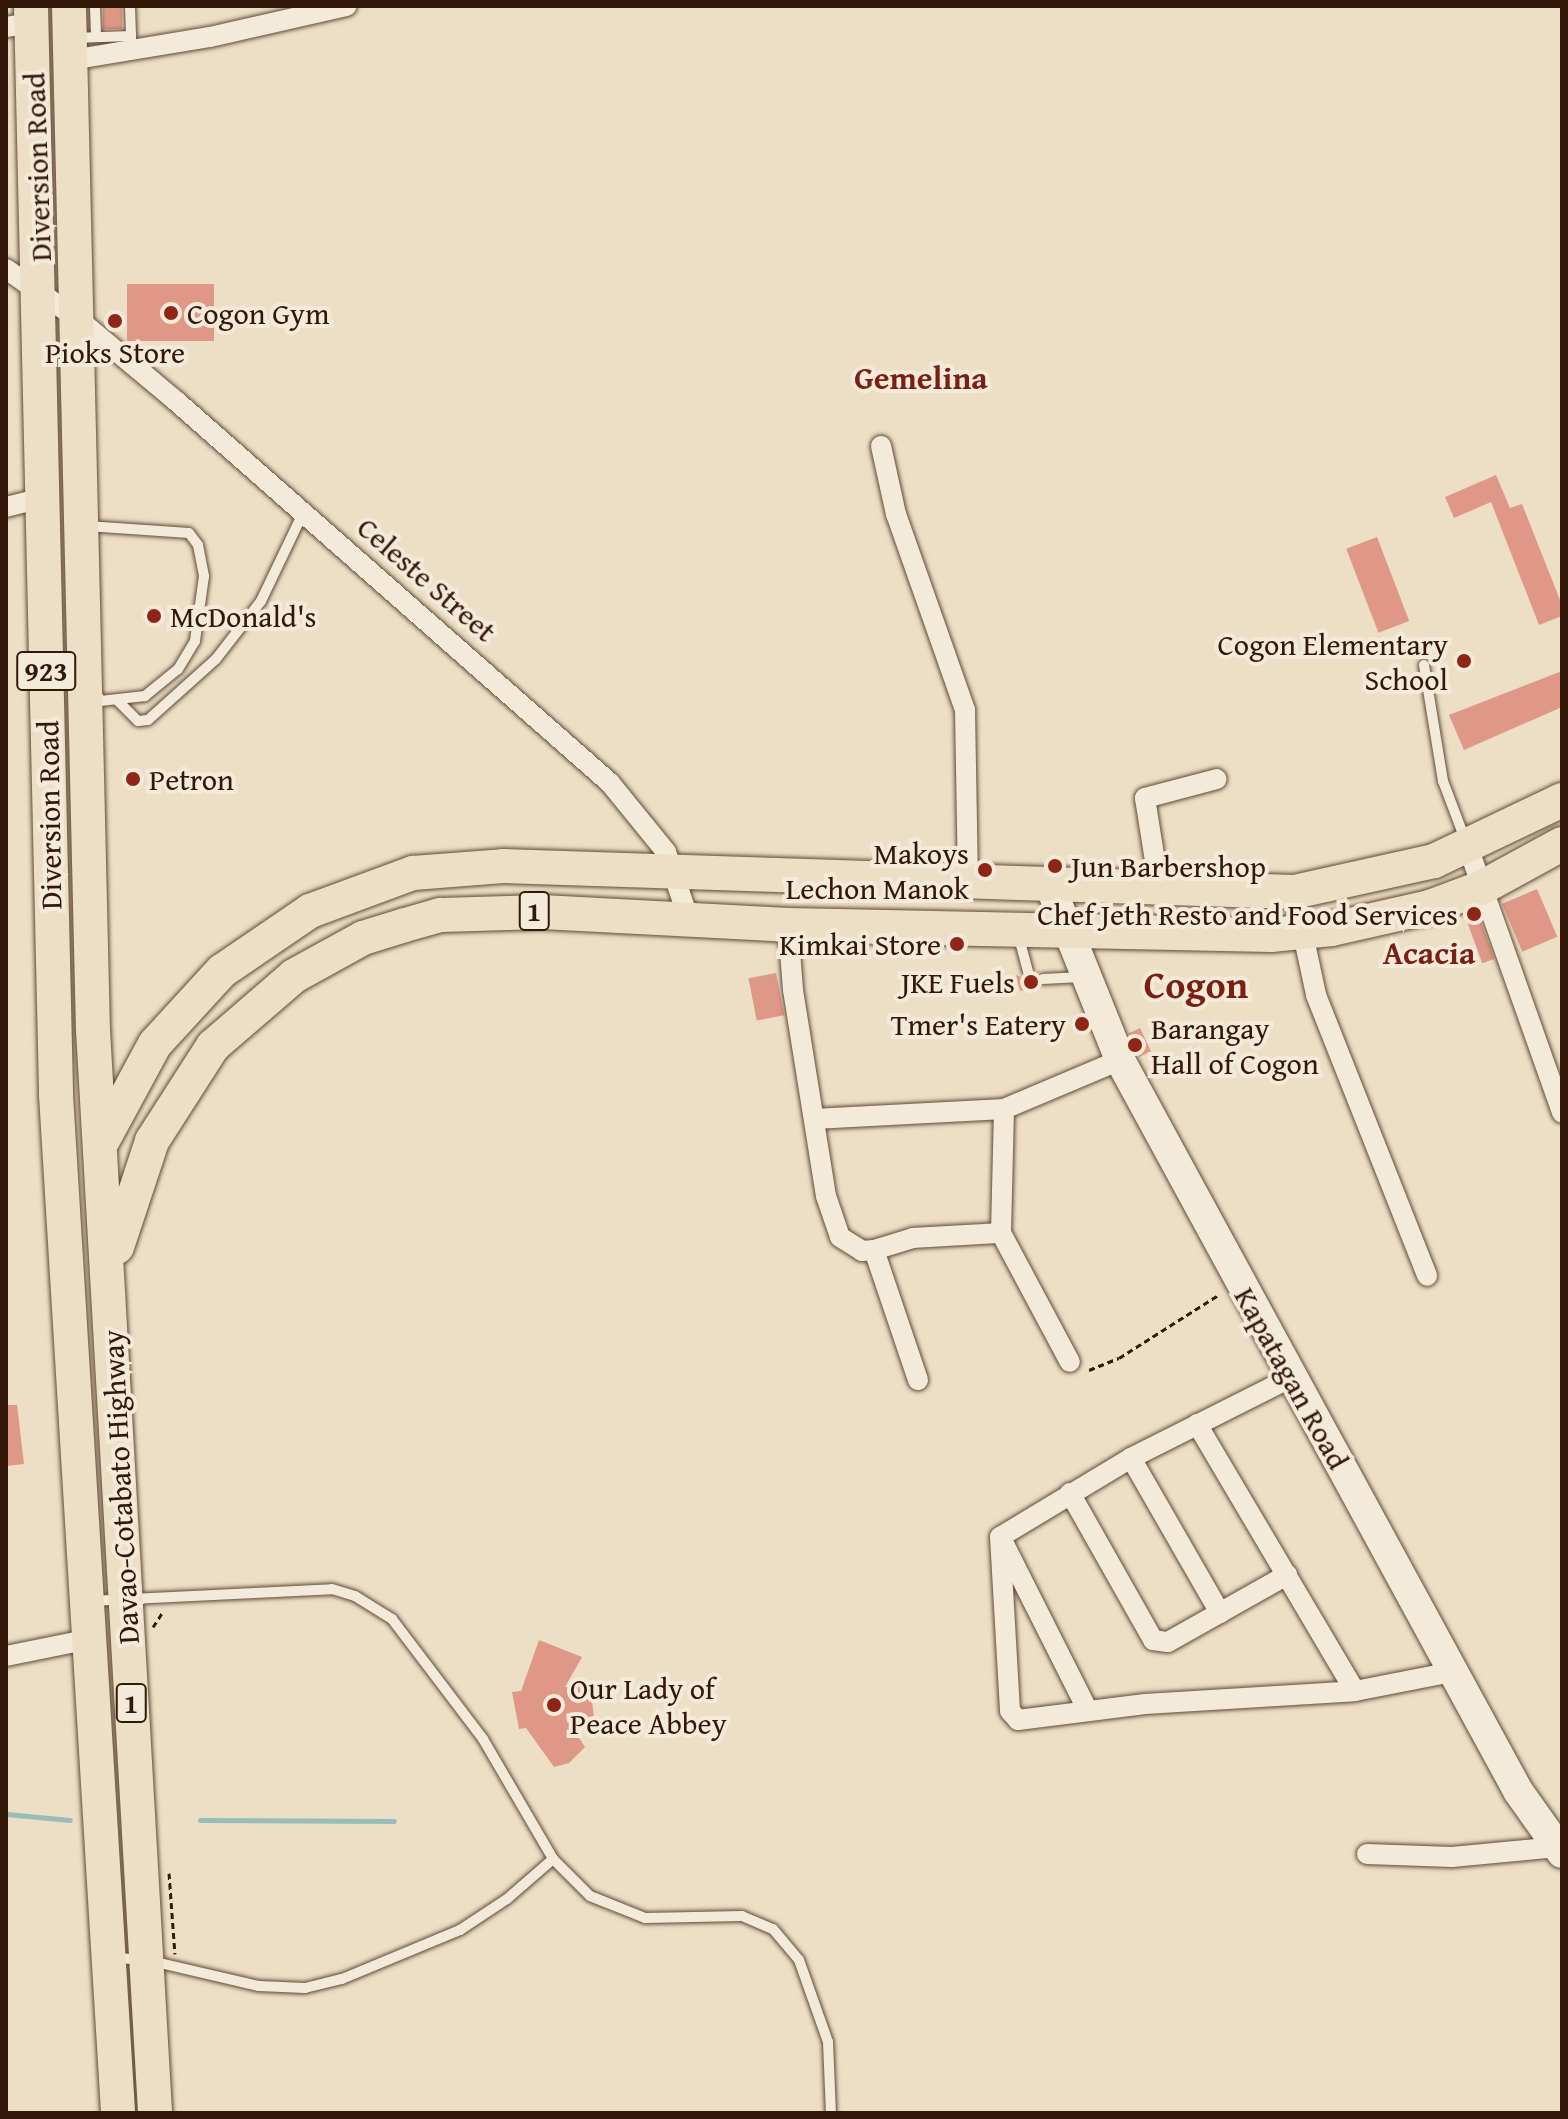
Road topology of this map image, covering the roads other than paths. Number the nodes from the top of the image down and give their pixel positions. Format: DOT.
graph roads {
  1 [pos="95,6"];
  2 [pos="130,6"];
  3 [pos="347,6"];
  4 [pos="23,19"];
  5 [pos="76,35"];
  6 [pos="131,43"];
  7 [pos="6,269"];
  8 [pos="40,290"];
  9 [pos="78,319"];
  10 [pos="881,446"];
  11 [pos="43,498"];
  12 [pos="6,507"];
  13 [pos="303,511"];
  14 [pos="81,526"];
  15 [pos="83,659"];
  16 [pos="1424,665"];
  17 [pos="117,700"];
  18 [pos="1217,779"];
  19 [pos="1562,800"];
  20 [pos="1562,844"];
  21 [pos="1468,847"];
  22 [pos="675,874"];
  23 [pos="968,883"];
  24 [pos="1483,887"];
  25 [pos="1051,888"];
  26 [pos="1160,892"];
  27 [pos="1294,892"];
  28 [pos="689,920"];
  29 [pos="788,925"];
  30 [pos="1017,929"];
  31 [pos="1067,931"];
  32 [pos="1301,933"];
  33 [pos="1028,972"];
  34 [pos="1084,977"];
  35 [pos="1043,979"];
  36 [pos="93,1030"];
  37 [pos="155,1044"];
  38 [pos="1120,1060"];
  39 [pos="1004,1109"];
  40 [pos="1562,1113"];
  41 [pos="814,1119"];
  42 [pos="101,1145"];
  43 [pos="1001,1233"];
  44 [pos="874,1250"];
  45 [pos="68,1267"];
  46 [pos="1427,1276"];
  47 [pos="110,1292"];
  48 [pos="72,1336"];
  49 [pos="1070,1362"];
  50 [pos="1292,1377"];
  51 [pos="918,1380"];
  52 [pos="1197,1424"];
  53 [pos="1131,1458"];
  54 [pos="1070,1493"];
  55 [pos="1000,1537"];
  56 [pos="1287,1575"];
  57 [pos="88,1601"];
  58 [pos="125,1602"];
  59 [pos="1220,1613"];
  60 [pos="90,1639"];
  61 [pos="6,1656"];
  62 [pos="1452,1672"];
  63 [pos="1355,1691"];
  64 [pos="1088,1711"];
  65 [pos="1561,1849"];
  66 [pos="1367,1854"];
  67 [pos="553,1859"];
  68 [pos="109,1958"];
  69 [pos="147,1960"];
  70 [pos="118,2113"];
  71 [pos="155,2113"];
  72 [pos="831,2113"];
  1 -- 5 [label="lane"];
  2 -- 6 [label="lane"];
  3 -- 6 [label="street"];
  4 -- 8 [label="highway, Diversion Road / 923"];
  5 -- 6 [label="street"];
  5 -- 6 [label="lane"];
  5 -- 9 [label="highway, Diversion Road / 923"];
  7 -- 8 [label="street, Celeste Street"];
  8 -- 9 [label="street, Celeste Street"];
  8 -- 11 [label="highway, Diversion Road / 923"];
  9 -- 13 [label="street, Celeste Street"];
  9 -- 14 [label="highway, Diversion Road / 923"];
  10 -- 23 [label="street"];
  11 -- 12 [label="street"];
  11 -- 45 [label="highway, Diversion Road / 923"];
  13 -- 17 [label="lane"];
  13 -- 22 [label="street, Celeste Street"];
  14 -- 15 [label="highway, Diversion Road / 923"];
  14 -- 17 [label="lane"];
  15 -- 17 [label="lane"];
  15 -- 36 [label="highway, Diversion Road / 923"];
  16 -- 21 [label="lane"];
  18 -- 26 [label="street"];
  19 -- 21 [label="highway, 1"];
  20 -- 24 [label="highway, 1"];
  21 -- 24 [label="street"];
  21 -- 27 [label="highway, 1"];
  22 -- 23 [label="highway, 1"];
  22 -- 28 [label="street, Celeste Street"];
  22 -- 37 [label="highway, 1"];
  23 -- 25 [label="highway, 1"];
  24 -- 32 [label="highway, 1"];
  24 -- 40 [label="street"];
  25 -- 26 [label="highway, 1"];
  25 -- 31 [label="main road, Kapatagan Road"];
  26 -- 27 [label="highway, 1"];
  27 -- 32 [label="street"];
  28 -- 29 [label="highway, 1"];
  28 -- 47 [label="highway, 1"];
  29 -- 30 [label="highway, 1"];
  29 -- 41 [label="street"];
  30 -- 31 [label="highway, 1"];
  30 -- 33 [label="lane"];
  31 -- 32 [label="highway, 1"];
  31 -- 34 [label="main road, Kapatagan Road"];
  32 -- 46 [label="street"];
  34 -- 35 [label="lane"];
  34 -- 38 [label="main road, Kapatagan Road"];
  36 -- 37 [label="highway"];
  36 -- 42 [label="highway, Diversion Road / 923"];
  37 -- 42 [label="highway, 1"];
  38 -- 39 [label="street"];
  38 -- 50 [label="main road, Kapatagan Road"];
  39 -- 41 [label="street"];
  39 -- 43 [label="street"];
  41 -- 44 [label="street"];
  42 -- 45 [label="highway, 1"];
  42 -- 47 [label="highway, Diversion Road / 923"];
  43 -- 44 [label="street"];
  43 -- 49 [label="street"];
  44 -- 51 [label="street"];
  45 -- 48 [label="highway, Diversion Road / 923"];
  47 -- 58 [label="highway, Davao-Cotabato Highway / 1"];
  48 -- 57 [label="highway, Davao-Cotabato Highway / 1"];
  50 -- 52 [label="street"];
  50 -- 62 [label="main road, Kapatagan Road"];
  52 -- 53 [label="street"];
  52 -- 56 [label="street"];
  53 -- 54 [label="street"];
  53 -- 59 [label="street"];
  54 -- 55 [label="street"];
  54 -- 59 [label="street"];
  55 -- 64 [label="street"];
  55 -- 64 [label="street"];
  56 -- 59 [label="street"];
  56 -- 63 [label="street"];
  57 -- 58 [label="lane"];
  57 -- 60 [label="highway, Davao-Cotabato Highway / 1"];
  58 -- 67 [label="lane"];
  58 -- 69 [label="highway, Davao-Cotabato Highway / 1"];
  60 -- 61 [label="street"];
  60 -- 68 [label="highway, Davao-Cotabato Highway / 1"];
  62 -- 63 [label="street"];
  62 -- 65 [label="main road, Kapatagan Road"];
  63 -- 64 [label="street"];
  65 -- 66 [label="street"];
  67 -- 69 [label="lane"];
  67 -- 72 [label="lane"];
  68 -- 69 [label="lane"];
  68 -- 70 [label="highway, Davao-Cotabato Highway / 1"];
  69 -- 71 [label="highway, Davao-Cotabato Highway / 1"];
}
